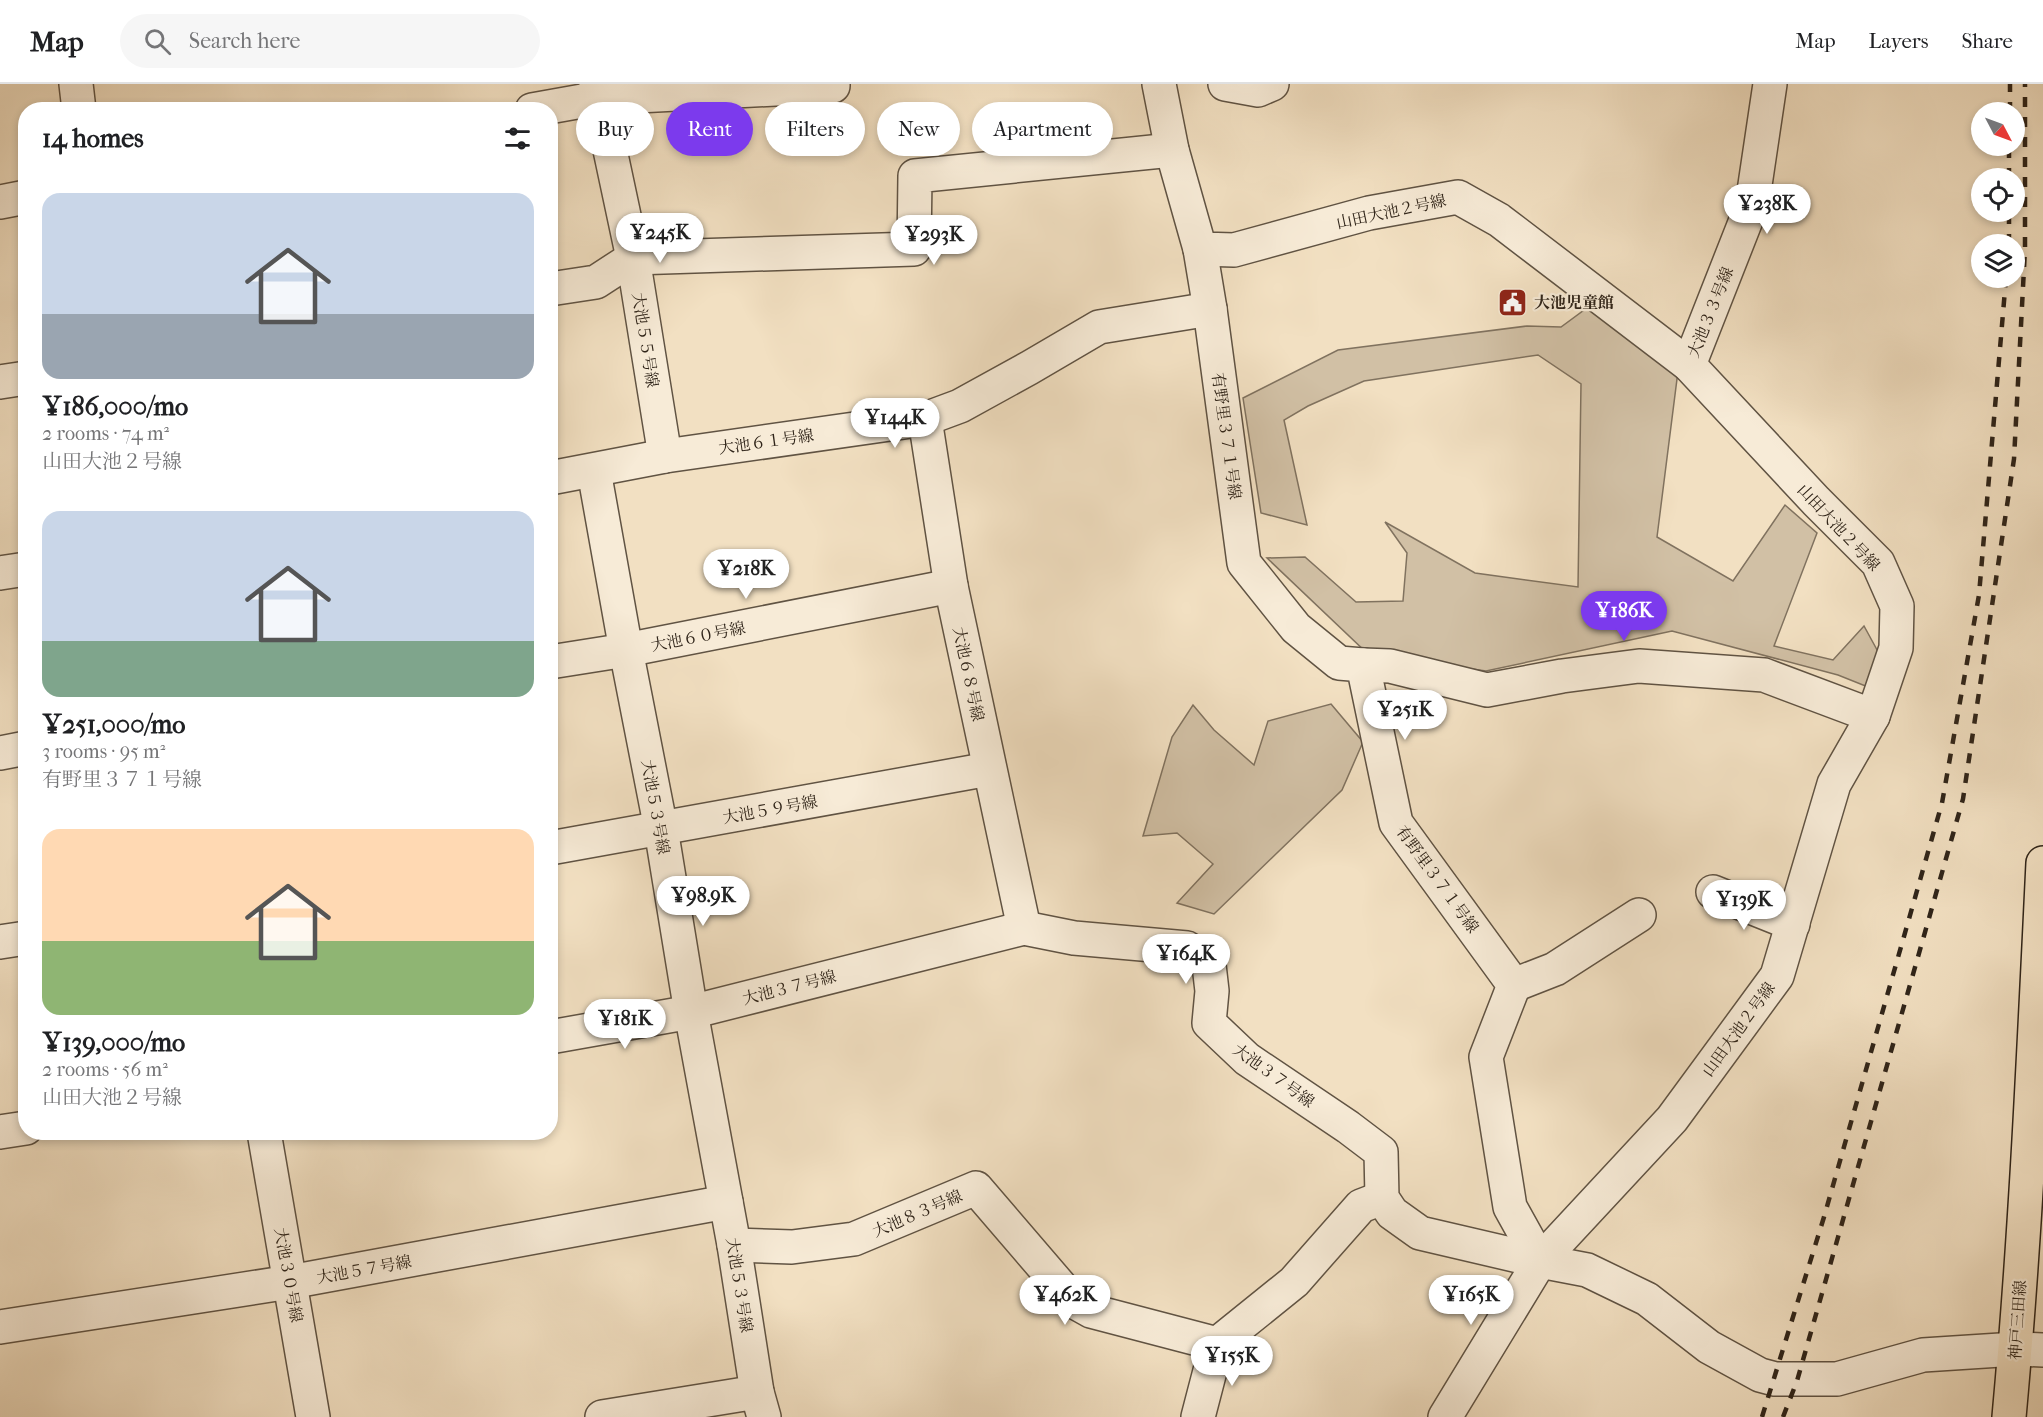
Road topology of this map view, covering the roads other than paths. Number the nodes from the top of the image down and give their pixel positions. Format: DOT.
graph roads {
  1 [pos="76,84"];
  2 [pos="834,84"];
  3 [pos="1160,84"];
  4 [pos="1225,84"];
  5 [pos="1272,84"];
  6 [pos="1765,86"];
  7 [pos="597,91"];
  8 [pos="79,102"];
  9 [pos="558,102"];
  10 [pos="1172,150"];
  11 [pos="18,199"];
  12 [pos="0,202"];
  13 [pos="1200,249"];
  14 [pos="633,258"];
  15 [pos="558,288"];
  16 [pos="1210,309"];
  17 [pos="1689,365"];
  18 [pos="18,379"];
  19 [pos="0,382"];
  20 [pos="925,418"];
  21 [pos="665,456"];
  22 [pos="594,471"];
  23 [pos="558,477"];
  24 [pos="18,570"];
  25 [pos="0,573"];
  26 [pos="951,586"];
  27 [pos="626,650"];
  28 [pos="558,661"];
  29 [pos="1363,665"];
  30 [pos="1873,716"];
  31 [pos="18,750"];
  32 [pos="0,753"];
  33 [pos="989,769"];
  34 [pos="661,829"];
  35 [pos="558,847"];
  36 [pos="2043,862"];
  37 [pos="1713,892"];
  38 [pos="1639,915"];
  39 [pos="1793,924"];
  40 [pos="1024,928"];
  41 [pos="18,939"];
  42 [pos="0,942"];
  43 [pos="1514,985"];
  44 [pos="691,1012"];
  45 [pos="558,1036"];
  46 [pos="18,1129"];
  47 [pos="0,1132"];
  48 [pos="265,1140"];
  49 [pos="1382,1198"];
  50 [pos="726,1202"];
  51 [pos="734,1245"];
  52 [pos="1540,1261"];
  53 [pos="290,1282"];
  54 [pos="0,1327"];
  55 [pos="1217,1344"];
  56 [pos="2029,1349"];
  57 [pos="761,1404"];
  58 [pos="313,1417"];
  59 [pos="602,1417"];
  60 [pos="1198,1417"];
  61 [pos="1445,1417"];
  62 [pos="2009,1417"];
  1 -- 8 [label="street"];
  2 -- 7 [label="street"];
  3 -- 10 [label="street"];
  4 -- 5 [label="street"];
  6 -- 17 [label="street, 大池３３号線"];
  7 -- 9 [label="street"];
  7 -- 14 [label="street, 大池５５号線"];
  10 -- 13 [label="street"];
  10 -- 14 [label="street"];
  11 -- 12 [label="street"];
  13 -- 16 [label="street, 有野里３７１号線"];
  13 -- 17 [label="street, 山田大池２号線"];
  14 -- 15 [label="street"];
  14 -- 21 [label="street, 大池５５号線"];
  16 -- 20 [label="street, 大池６１号線"];
  16 -- 29 [label="street, 有野里３７１号線"];
  17 -- 30 [label="street, 山田大池２号線"];
  18 -- 19 [label="street"];
  20 -- 21 [label="street, 大池６１号線"];
  20 -- 26 [label="street, 大池６８号線"];
  21 -- 22 [label="street, 大池６１号線"];
  22 -- 23 [label="street, 大池６１号線"];
  22 -- 27 [label="street, 大池５３号線"];
  24 -- 25 [label="street"];
  26 -- 27 [label="street, 大池６０号線"];
  26 -- 33 [label="street, 大池６８号線"];
  27 -- 28 [label="street, 大池６０号線"];
  27 -- 34 [label="street, 大池５３号線"];
  29 -- 30 [label="street"];
  29 -- 43 [label="street, 有野里３７１号線"];
  30 -- 39 [label="street, 山田大池２号線"];
  31 -- 32 [label="street"];
  33 -- 34 [label="street, 大池５９号線"];
  33 -- 40 [label="street, 大池６８号線"];
  34 -- 35 [label="street, 大池５９号線"];
  34 -- 44 [label="street, 大池５３号線"];
  36 -- 56 [label="main road, 神戸三田線"];
  37 -- 39 [label="street"];
  38 -- 43 [label="street"];
  39 -- 52 [label="street, 山田大池２号線"];
  40 -- 44 [label="street, 大池３７号線"];
  40 -- 49 [label="street, 大池３７号線"];
  41 -- 42 [label="street"];
  43 -- 52 [label="street"];
  44 -- 45 [label="street, 大池３７号線"];
  44 -- 50 [label="street, 大池５３号線"];
  46 -- 47 [label="street"];
  48 -- 53 [label="street, 大池３０号線"];
  49 -- 52 [label="street"];
  49 -- 55 [label="street"];
  50 -- 51 [label="street, 大池５３号線"];
  50 -- 53 [label="street, 大池５７号線"];
  51 -- 55 [label="street, 大池８３号線"];
  51 -- 57 [label="street, 大池５３号線"];
  52 -- 56 [label="street"];
  52 -- 61 [label="street, 山田大池２号線"];
  53 -- 54 [label="street, 大池５７号線"];
  53 -- 58 [label="street, 大池３０号線"];
  55 -- 60 [label="street"];
  56 -- 62 [label="main road, 神戸三田線"];
  57 -- 59 [label="street"];
}
